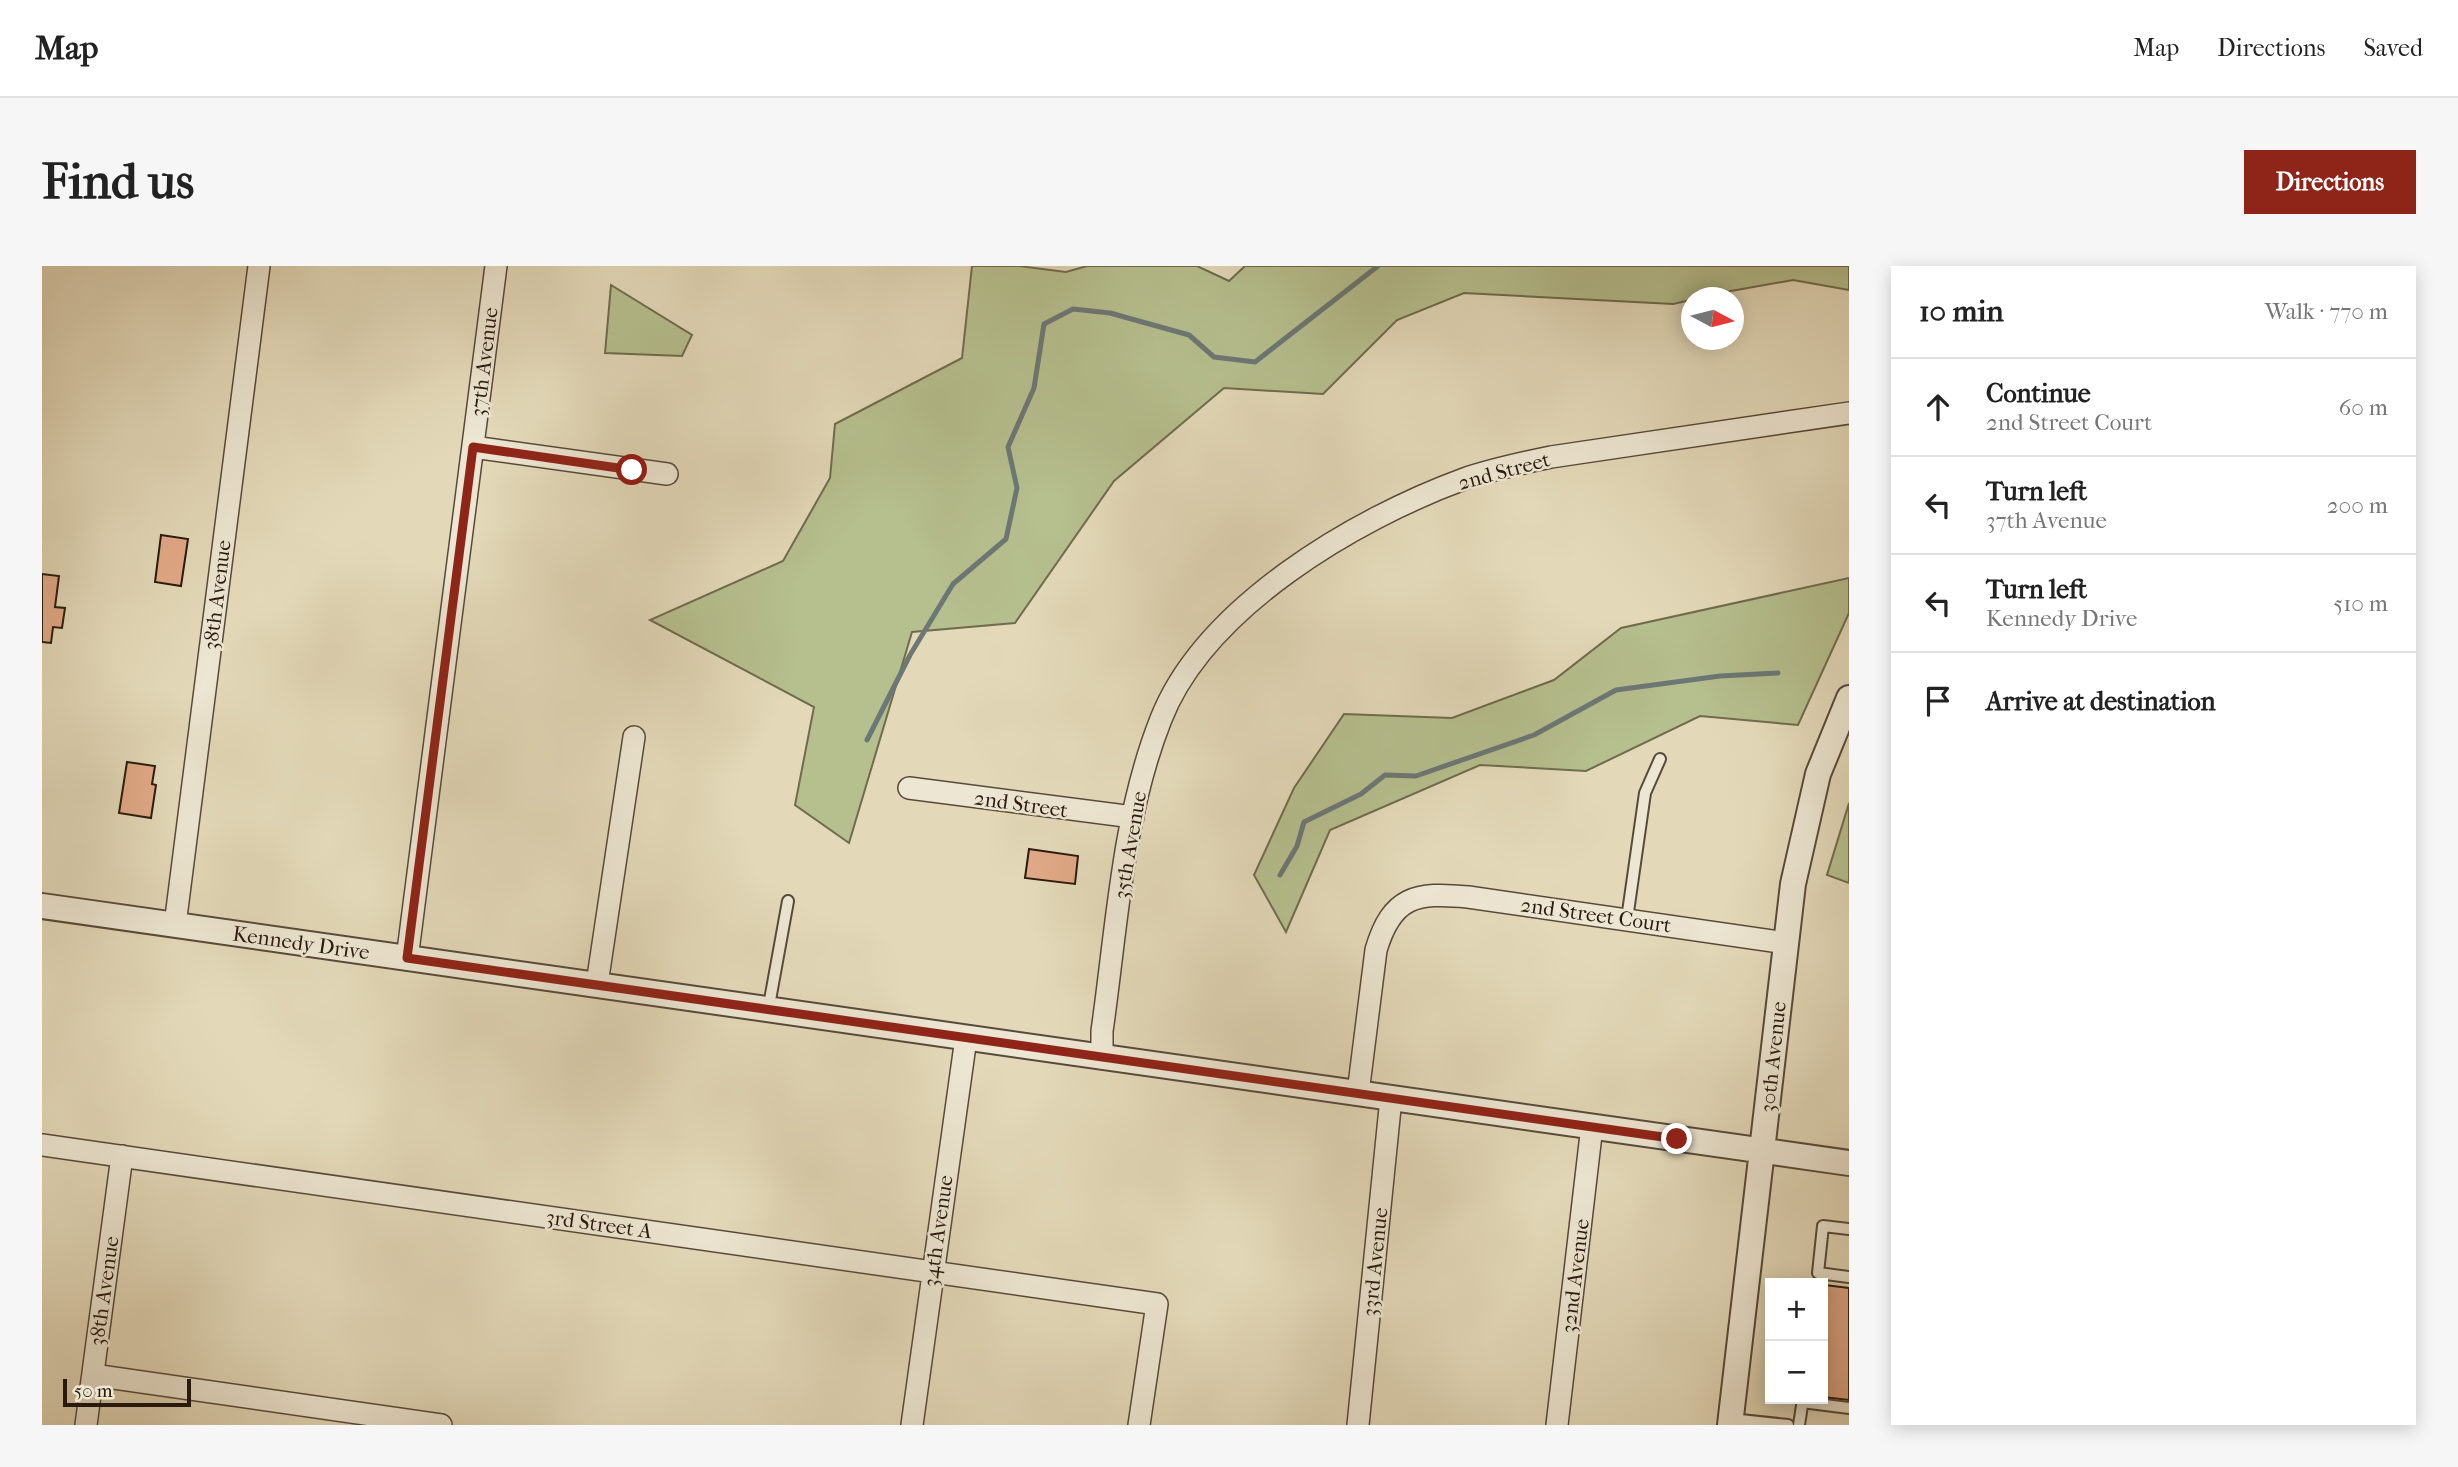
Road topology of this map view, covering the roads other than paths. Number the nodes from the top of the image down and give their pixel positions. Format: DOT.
graph roads {
  1 [pos="259,266"];
  2 [pos="496,266"];
  3 [pos="1849,412"];
  4 [pos="473,447"];
  5 [pos="667,474"];
  6 [pos="1205,646"];
  7 [pos="1849,698"];
  8 [pos="634,737"];
  9 [pos="1660,759"];
  10 [pos="909,788"];
  11 [pos="1133,817"];
  12 [pos="788,901"];
  13 [pos="42,906"];
  14 [pos="1627,919"];
  15 [pos="175,925"];
  16 [pos="1786,943"];
  17 [pos="407,958"];
  18 [pos="597,984"];
  19 [pos="768,1011"];
  20 [pos="966,1038"];
  21 [pos="1102,1058"];
  22 [pos="1358,1093"];
  23 [pos="1391,1098"];
  24 [pos="1592,1126"];
  25 [pos="42,1145"];
  26 [pos="1762,1152"];
  27 [pos="122,1156"];
  28 [pos="1849,1163"];
  29 [pos="1849,1229"];
  30 [pos="932,1271"];
  31 [pos="1818,1278"];
  32 [pos="1828,1278"];
  33 [pos="1849,1278"];
  34 [pos="93,1375"];
  35 [pos="1802,1404"];
  36 [pos="1823,1404"];
  37 [pos="1849,1408"];
  38 [pos="1730,1422"];
  39 [pos="86,1425"];
  40 [pos="442,1425"];
  41 [pos="912,1425"];
  42 [pos="1139,1425"];
  43 [pos="1357,1425"];
  44 [pos="1558,1425"];
  45 [pos="1788,1425"];
  46 [pos="1799,1425"];
  1 -- 15 [label="street, 38th Avenue"];
  2 -- 4 [label="street, 37th Avenue"];
  3 -- 6 [label="street, 2nd Street"];
  4 -- 5 [label="street"];
  4 -- 17 [label="street, 37th Avenue"];
  6 -- 11 [label="street, 35th Avenue"];
  7 -- 16 [label="street, 30th Avenue"];
  8 -- 18 [label="street"];
  9 -- 14 [label="lane"];
  10 -- 11 [label="street, 2nd Street"];
  11 -- 21 [label="street, 35th Avenue"];
  12 -- 19 [label="lane"];
  13 -- 15 [label="street, Kennedy Drive"];
  14 -- 16 [label="street, 2nd Street Court"];
  14 -- 22 [label="street, 2nd Street Court"];
  15 -- 17 [label="street, Kennedy Drive"];
  16 -- 26 [label="street, 30th Avenue"];
  17 -- 18 [label="street, Kennedy Drive"];
  18 -- 19 [label="street, Kennedy Drive"];
  19 -- 20 [label="street, Kennedy Drive"];
  20 -- 21 [label="street, Kennedy Drive"];
  20 -- 30 [label="street, 34th Avenue"];
  21 -- 22 [label="street, Kennedy Drive"];
  22 -- 23 [label="street, Kennedy Drive"];
  23 -- 24 [label="street, Kennedy Drive"];
  23 -- 43 [label="street, 33rd Avenue"];
  24 -- 26 [label="street, Kennedy Drive"];
  24 -- 44 [label="street, 32nd Avenue"];
  25 -- 27 [label="street, 3rd Street A"];
  26 -- 28 [label="street, Kennedy Drive"];
  26 -- 38 [label="street, 30th Avenue"];
  27 -- 30 [label="street, 3rd Street A"];
  27 -- 34 [label="street, 38th Avenue"];
  29 -- 31 [label="lane"];
  30 -- 41 [label="street, 34th Avenue"];
  30 -- 42 [label="street, 3rd Street A"];
  32 -- 33 [label="lane"];
  34 -- 39 [label="street, 38th Avenue"];
  34 -- 40 [label="street"];
  35 -- 46 [label="lane"];
  36 -- 37 [label="lane"];
  38 -- 45 [label="lane"];
}
